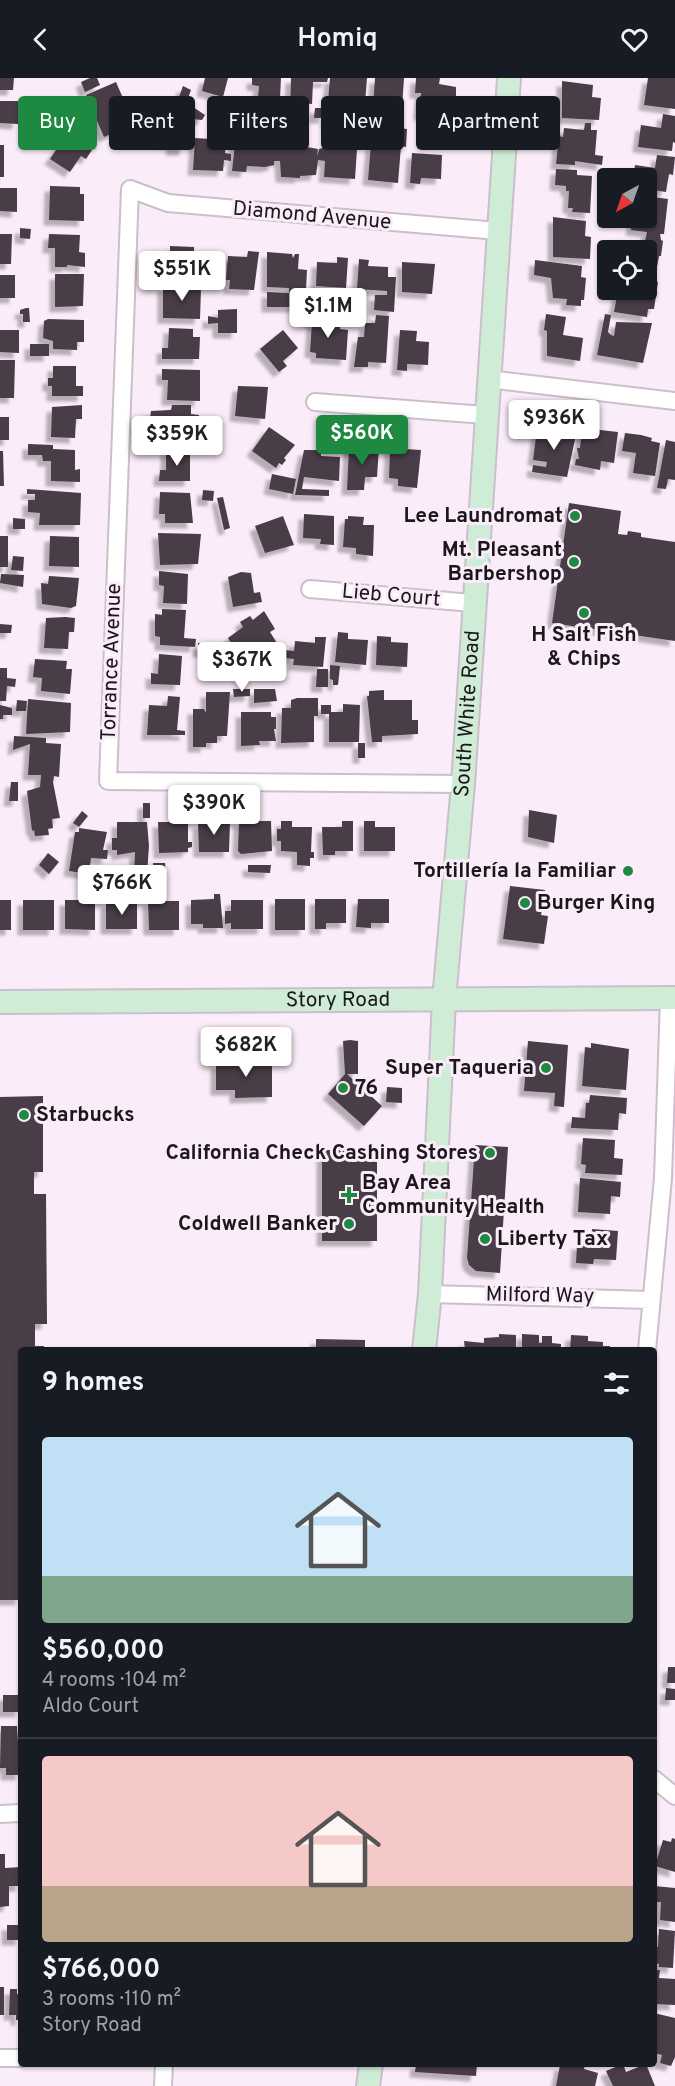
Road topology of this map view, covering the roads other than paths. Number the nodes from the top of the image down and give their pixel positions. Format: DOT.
graph roads {
  1 [pos="509,78"];
  2 [pos="130,189"];
  3 [pos="498,231"];
  4 [pos="488,379"];
  5 [pos="675,401"];
  6 [pos="315,402"];
  7 [pos="485,415"];
  8 [pos="310,589"];
  9 [pos="472,603"];
  10 [pos="463,784"];
  11 [pos="672,998"];
  12 [pos="444,1000"];
  13 [pos="0,1002"];
  14 [pos="669,1179"];
  15 [pos="430,1294"];
  16 [pos="650,1300"];
  17 [pos="424,1347"];
  18 [pos="647,1347"];
  19 [pos="657,1787"];
  20 [pos="675,1796"];
  21 [pos="18,1813"];
  22 [pos="0,1814"];
  23 [pos="0,2058"];
  24 [pos="18,2058"];
  25 [pos="164,2067"];
  26 [pos="370,2067"];
  27 [pos="163,2086"];
  28 [pos="368,2086"];
  1 -- 3 [label="main road, South White Road"];
  2 -- 3 [label="street, Diamond Avenue"];
  2 -- 10 [label="street, Torrance Avenue"];
  3 -- 4 [label="main road, South White Road"];
  4 -- 5 [label="street"];
  4 -- 7 [label="main road, South White Road"];
  6 -- 7 [label="street"];
  7 -- 9 [label="main road, South White Road"];
  8 -- 9 [label="street, Lieb Court"];
  9 -- 10 [label="main road, South White Road"];
  10 -- 12 [label="main road, South White Road"];
  11 -- 12 [label="main road, Story Road"];
  11 -- 14 [label="street"];
  12 -- 13 [label="main road, Story Road"];
  12 -- 15 [label="main road, South White Road"];
  14 -- 16 [label="street"];
  15 -- 16 [label="street, Milford Way"];
  15 -- 17 [label="main road, South White Road"];
  16 -- 18 [label="street"];
  19 -- 20 [label="street"];
  21 -- 22 [label="street"];
  23 -- 24 [label="street"];
  25 -- 27 [label="street"];
  26 -- 28 [label="main road"];
}
